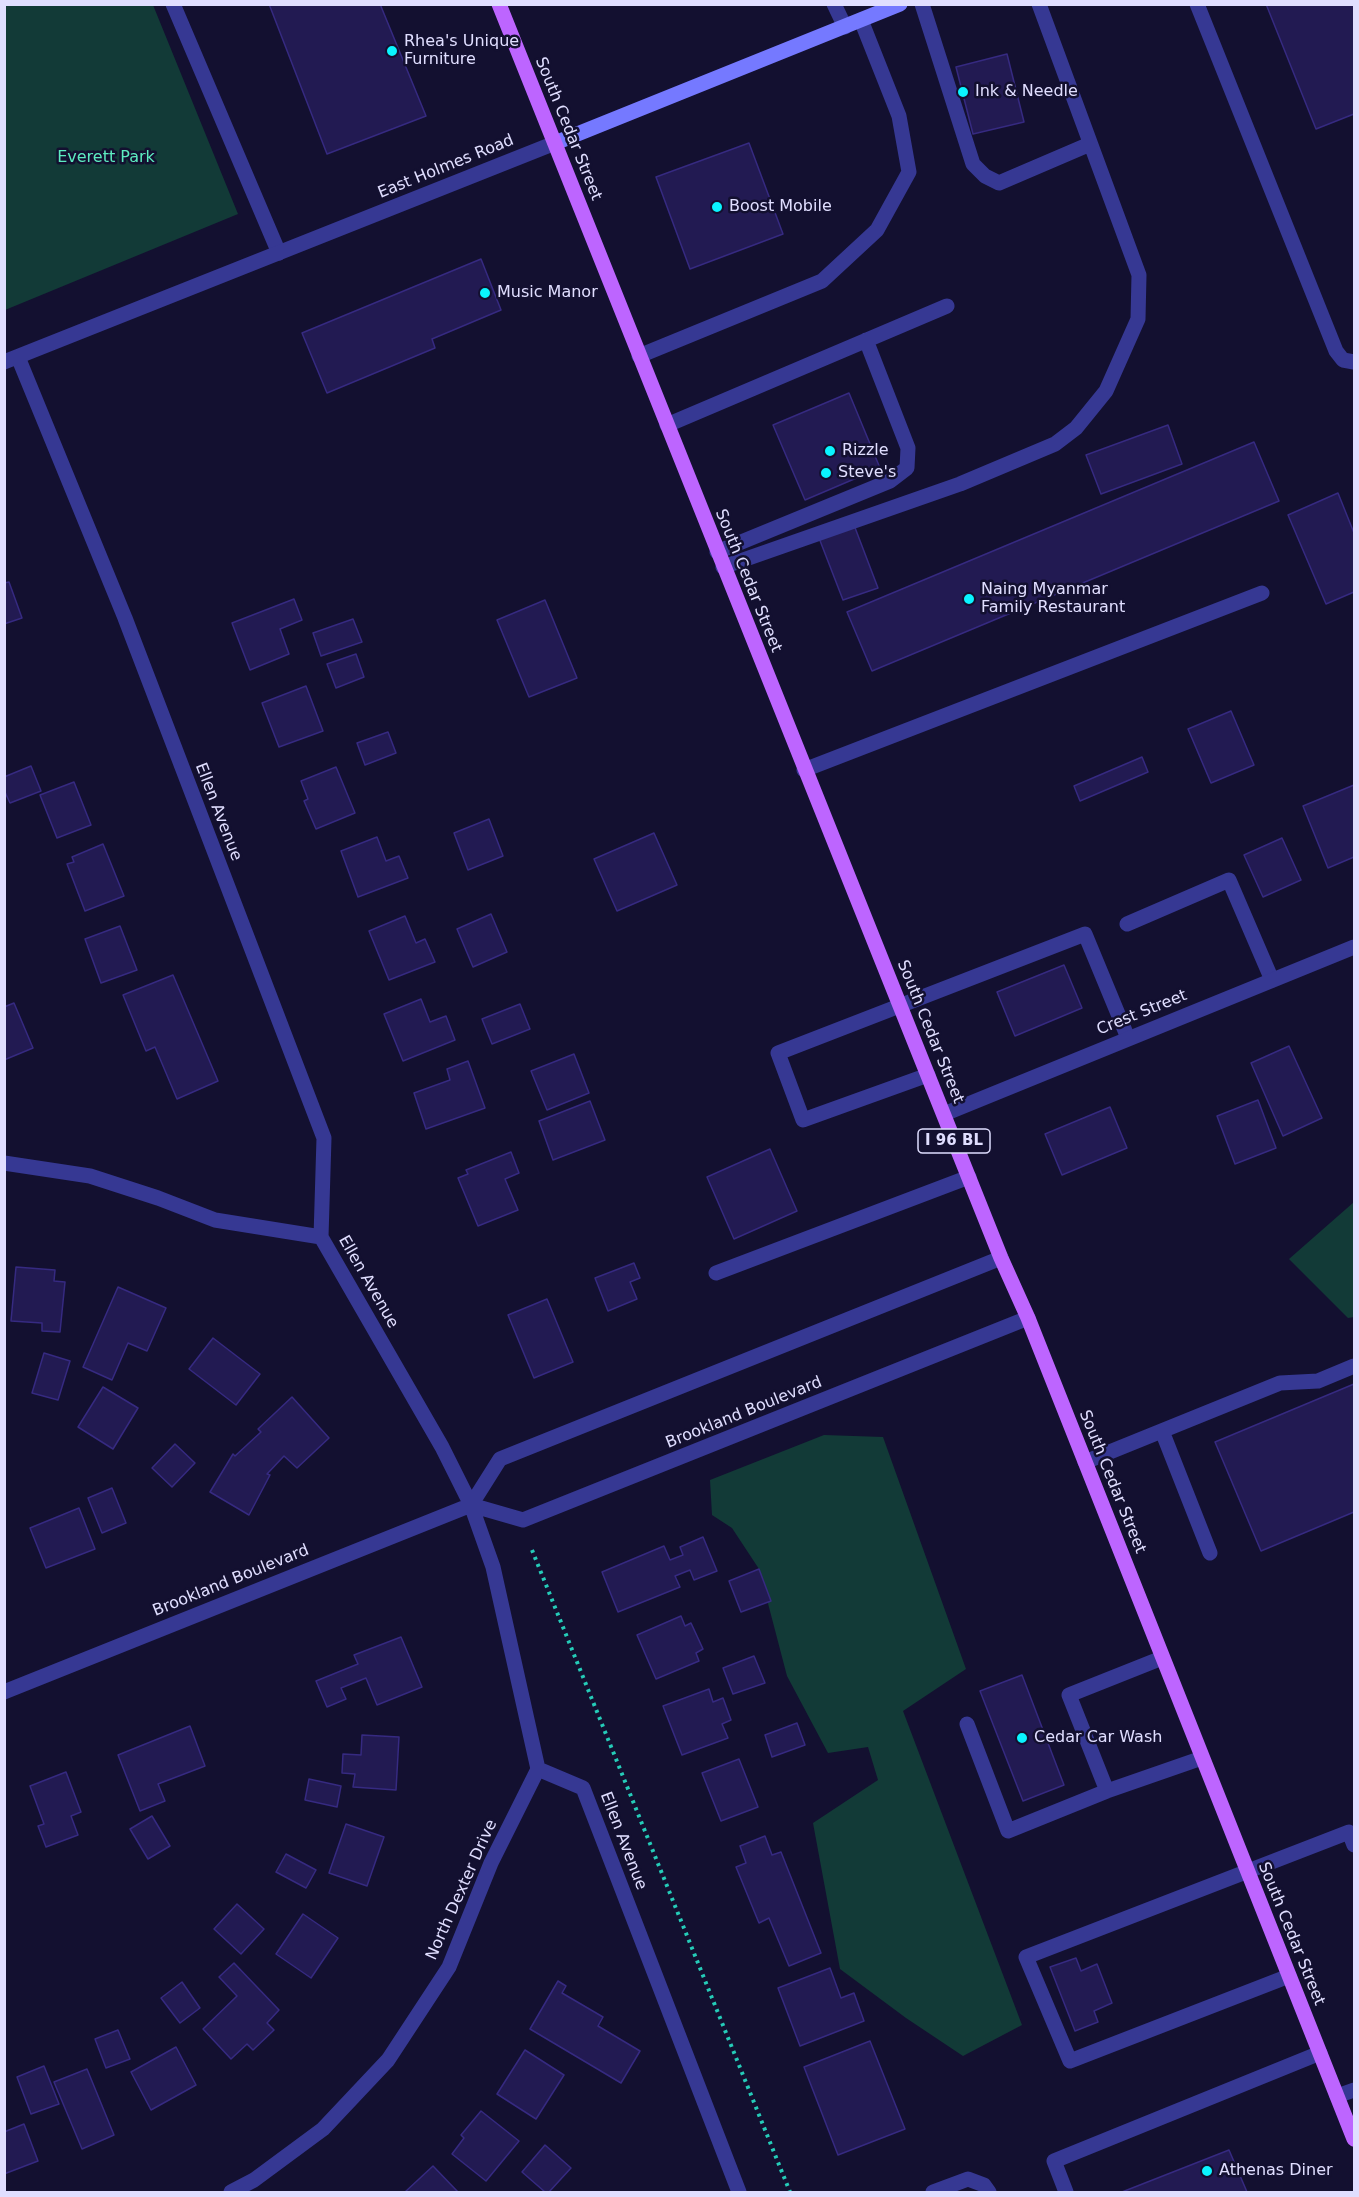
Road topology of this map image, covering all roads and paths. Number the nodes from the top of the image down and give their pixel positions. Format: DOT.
graph roads {
  1 [pos="173,4"];
  2 [pos="499,4"];
  3 [pos="834,4"];
  4 [pos="900,4"];
  5 [pos="922,4"];
  6 [pos="1039,4"];
  7 [pos="1197,4"];
  8 [pos="861,20"];
  9 [pos="845,27"];
  10 [pos="555,143"];
  11 [pos="1090,144"];
  12 [pos="279,253"];
  13 [pos="947,306"];
  14 [pos="866,340"];
  15 [pos="639,356"];
  16 [pos="11,360"];
  17 [pos="1354,362"];
  18 [pos="667,424"];
  19 [pos="717,552"];
  20 [pos="723,567"];
  21 [pos="1262,593"];
  22 [pos="804,770"];
  23 [pos="1127,924"];
  24 [pos="1354,947"];
  25 [pos="1272,980"];
  26 [pos="899,1004"];
  27 [pos="1128,1038"];
  28 [pos="928,1075"];
  29 [pos="944,1114"];
  30 [pos="4,1163"];
  31 [pos="969,1177"];
  32 [pos="321,1237"];
  33 [pos="1001,1258"];
  34 [pos="716,1273"];
  35 [pos="1028,1318"];
  36 [pos="1354,1366"];
  37 [pos="1162,1431"];
  38 [pos="1085,1462"];
  39 [pos="471,1505"];
  40 [pos="532,1550"];
  41 [pos="1209,1553"];
  42 [pos="1162,1658"];
  43 [pos="4,1692"];
  44 [pos="967,1724"];
  45 [pos="1202,1758"];
  46 [pos="538,1769"];
  47 [pos="1107,1791"];
  48 [pos="1354,1845"];
  49 [pos="1246,1870"];
  50 [pos="1289,1976"];
  51 [pos="1320,2053"];
  52 [pos="1354,2090"];
  53 [pos="1337,2096"];
  54 [pos="1354,2139"];
  55 [pos="231,2193"];
  56 [pos="739,2193"];
  57 [pos="790,2193"];
  58 [pos="933,2193"];
  59 [pos="989,2193"];
  60 [pos="1066,2193"];
  1 -- 12 [label="street"];
  2 -- 10 [label="main road, South Cedar Street / I 96 BL"];
  3 -- 9 [label="street"];
  4 -- 8 [label="street, East Holmes Road"];
  5 -- 11 [label="street"];
  6 -- 11 [label="street"];
  7 -- 17 [label="street"];
  8 -- 9 [label="street, East Holmes Road"];
  8 -- 15 [label="street"];
  9 -- 10 [label="street, East Holmes Road"];
  10 -- 12 [label="street, East Holmes Road"];
  10 -- 15 [label="main road, South Cedar Street / I 96 BL"];
  11 -- 20 [label="street"];
  12 -- 16 [label="street, East Holmes Road"];
  13 -- 14 [label="street"];
  14 -- 18 [label="street"];
  14 -- 19 [label="street"];
  15 -- 18 [label="main road, South Cedar Street / I 96 BL"];
  16 -- 32 [label="street, Ellen Avenue"];
  18 -- 19 [label="main road, South Cedar Street / I 96 BL"];
  19 -- 20 [label="main road, South Cedar Street / I 96 BL"];
  20 -- 22 [label="main road, South Cedar Street / I 96 BL"];
  21 -- 22 [label="street"];
  22 -- 26 [label="main road, South Cedar Street / I 96 BL"];
  23 -- 25 [label="street"];
  24 -- 25 [label="street, Crest Street"];
  25 -- 27 [label="street, Crest Street"];
  26 -- 27 [label="street"];
  26 -- 28 [label="main road, South Cedar Street / I 96 BL"];
  26 -- 28 [label="street"];
  27 -- 29 [label="street, Crest Street"];
  28 -- 29 [label="main road, South Cedar Street / I 96 BL"];
  29 -- 31 [label="main road, South Cedar Street / I 96 BL"];
  30 -- 32 [label="street"];
  31 -- 33 [label="main road, South Cedar Street / I 96 BL"];
  31 -- 34 [label="street"];
  32 -- 39 [label="street, Ellen Avenue"];
  33 -- 35 [label="main road, South Cedar Street / I 96 BL"];
  33 -- 39 [label="street"];
  35 -- 38 [label="main road, South Cedar Street / I 96 BL"];
  35 -- 39 [label="street, Brookland Boulevard"];
  36 -- 37 [label="street"];
  37 -- 38 [label="street"];
  37 -- 41 [label="street"];
  38 -- 42 [label="main road, South Cedar Street / I 96 BL"];
  39 -- 43 [label="street, Brookland Boulevard"];
  39 -- 46 [label="street, Ellen Avenue"];
  40 -- 57 [label="path"];
  42 -- 45 [label="main road, South Cedar Street / I 96 BL"];
  42 -- 47 [label="street"];
  44 -- 47 [label="street"];
  45 -- 47 [label="street"];
  45 -- 49 [label="main road, South Cedar Street / I 96 BL"];
  46 -- 55 [label="street, North Dexter Drive"];
  46 -- 56 [label="street, Ellen Avenue"];
  48 -- 49 [label="street"];
  49 -- 50 [label="main road, South Cedar Street / I 96 BL"];
  49 -- 50 [label="street"];
  50 -- 51 [label="main road, South Cedar Street / I 96 BL"];
  51 -- 53 [label="main road, South Cedar Street / I 96 BL"];
  51 -- 60 [label="street"];
  52 -- 53 [label="street"];
  53 -- 54 [label="main road, South Cedar Street / I 96 BL"];
  58 -- 59 [label="street"];
}
